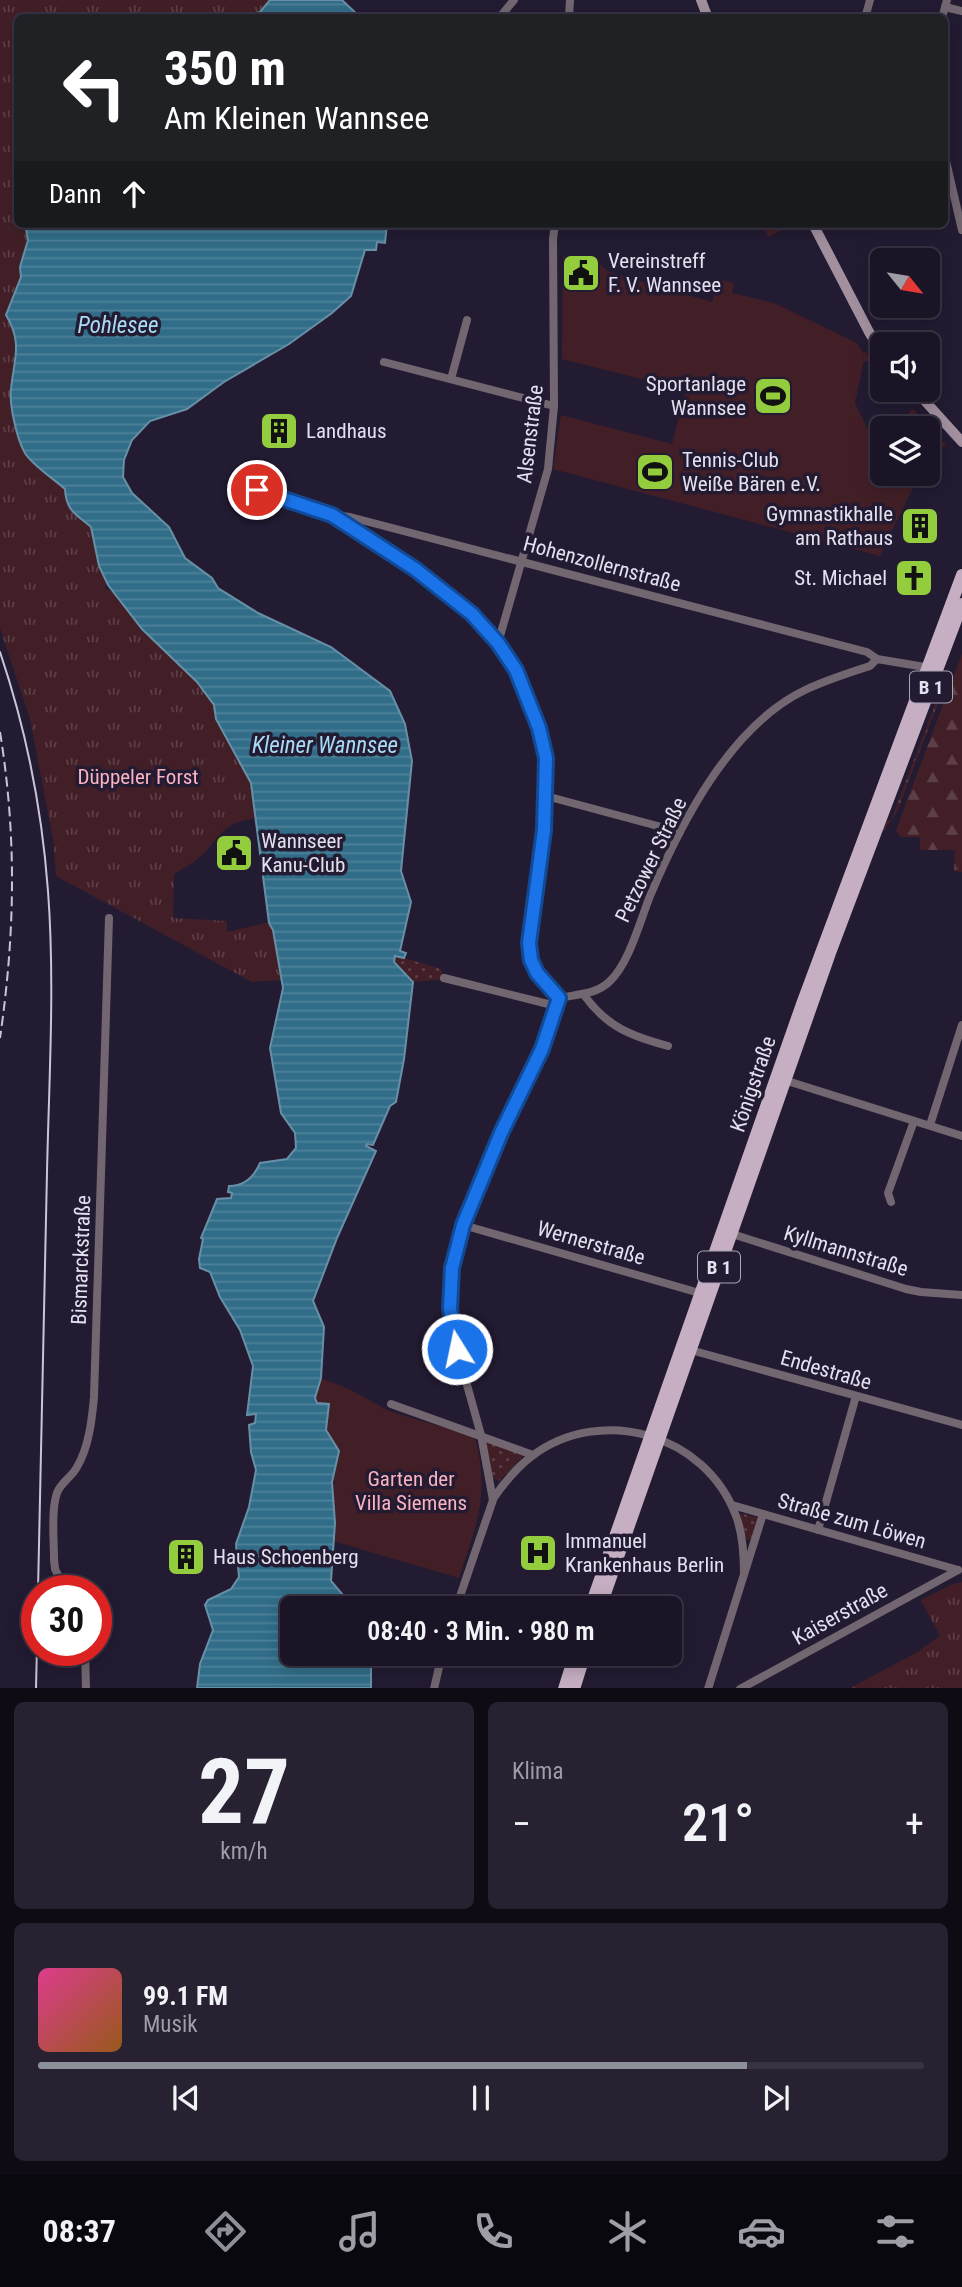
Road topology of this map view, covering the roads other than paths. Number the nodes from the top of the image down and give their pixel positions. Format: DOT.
graph roads {
  1 [pos="514,0"];
  2 [pos="946,4"];
  3 [pos="962,11"];
  4 [pos="502,14"];
  5 [pos="962,175"];
  6 [pos="948,179"];
  7 [pos="554,228"];
  8 [pos="815,228"];
  9 [pos="962,230"];
  10 [pos="467,320"];
  11 [pos="870,333"];
  12 [pos="384,362"];
  13 [pos="451,379"];
  14 [pos="926,402"];
  15 [pos="554,406"];
  16 [pos="962,442"];
  17 [pos="257,490"];
  18 [pos="332,515"];
  19 [pos="522,561"];
  20 [pos="962,575"];
  21 [pos="962,604"];
  22 [pos="498,643"];
  23 [pos="877,659"];
  24 [pos="933,669"];
  25 [pos="547,796"];
  26 [pos="680,832"];
  27 [pos="109,918"];
  28 [pos="444,978"];
  29 [pos="584,995"];
  30 [pos="558,1002"];
  31 [pos="962,1025"];
  32 [pos="668,1046"];
  33 [pos="780,1079"];
  34 [pos="914,1121"];
  35 [pos="930,1125"];
  36 [pos="962,1136"];
  37 [pos="891,1202"];
  38 [pos="463,1225"];
  39 [pos="726,1232"];
  40 [pos="704,1294"];
  41 [pos="962,1294"];
  42 [pos="686,1349"];
  43 [pos="856,1396"];
  44 [pos="391,1404"];
  45 [pos="962,1425"];
  46 [pos="481,1435"];
  47 [pos="654,1436"];
  48 [pos="533,1455"];
  49 [pos="493,1500"];
  50 [pos="732,1505"];
  51 [pos="763,1514"];
  52 [pos="818,1530"];
  53 [pos="960,1570"];
  54 [pos="744,1574"];
  55 [pos="58,1575"];
  56 [pos="460,1596"];
  57 [pos="594,1596"];
  58 [pos="604,1596"];
  59 [pos="85,1666"];
  60 [pos="439,1666"];
  61 [pos="571,1666"];
  62 [pos="581,1666"];
  63 [pos="86,1688"];
  64 [pos="434,1688"];
  65 [pos="564,1688"];
  66 [pos="574,1688"];
  67 [pos="708,1688"];
  68 [pos="742,1688"];
  1 -- 4 [label="street"];
  2 -- 3 [label="street"];
  5 -- 6 [label="street"];
  6 -- 9 [label="street"];
  7 -- 15 [label="street, Alsenstraße"];
  8 -- 11 [label="street"];
  10 -- 13 [label="street"];
  12 -- 13 [label="street"];
  13 -- 15 [label="street"];
  14 -- 16 [label="street"];
  15 -- 19 [label="street, Alsenstraße"];
  17 -- 18 [label="street, Hohenzollernstraße"];
  18 -- 19 [label="street, Hohenzollernstraße"];
  18 -- 22 [label="street"];
  19 -- 22 [label="street, Alsenstraße"];
  19 -- 23 [label="street, Hohenzollernstraße"];
  20 -- 24 [label="main road, Königstraße / B 1"];
  21 -- 24 [label="main road, Königstraße / B 1"];
  22 -- 25 [label="street"];
  23 -- 24 [label="street, Hohenzollernstraße"];
  23 -- 26 [label="street, Petzower Straße"];
  24 -- 33 [label="main road, Königstraße / B 1"];
  25 -- 26 [label="street"];
  25 -- 30 [label="street"];
  26 -- 29 [label="street, Petzower Straße"];
  27 -- 55 [label="street, Bismarckstraße"];
  28 -- 30 [label="street"];
  29 -- 30 [label="street, Petzower Straße"];
  29 -- 32 [label="street"];
  30 -- 38 [label="street"];
  31 -- 35 [label="street"];
  33 -- 34 [label="street"];
  33 -- 39 [label="main road, Königstraße / B 1"];
  34 -- 35 [label="street"];
  34 -- 37 [label="street"];
  35 -- 36 [label="street"];
  38 -- 40 [label="street, Wernerstraße"];
  38 -- 46 [label="street"];
  39 -- 40 [label="main road, Königstraße / B 1"];
  39 -- 41 [label="street, Kyllmannstraße"];
  40 -- 42 [label="main road, Königstraße / B 1"];
  42 -- 43 [label="street, Endestraße"];
  42 -- 47 [label="main road, Königstraße / B 1"];
  43 -- 45 [label="street, Endestraße"];
  43 -- 52 [label="street"];
  44 -- 46 [label="street"];
  46 -- 48 [label="street"];
  46 -- 49 [label="street"];
  47 -- 48 [label="street"];
  47 -- 50 [label="street"];
  47 -- 57 [label="main road, Königstraße / B 1"];
  47 -- 58 [label="main road, Königstraße / B 1"];
  48 -- 49 [label="street"];
  49 -- 56 [label="street"];
  50 -- 51 [label="street, Straße zum Löwen"];
  50 -- 54 [label="street"];
  51 -- 52 [label="street, Straße zum Löwen"];
  51 -- 54 [label="street"];
  52 -- 53 [label="street, Straße zum Löwen"];
  53 -- 68 [label="street, Kaiserstraße"];
  54 -- 67 [label="street"];
  59 -- 63 [label="street"];
  60 -- 64 [label="street"];
  61 -- 65 [label="main road"];
  62 -- 66 [label="main road"];
}
